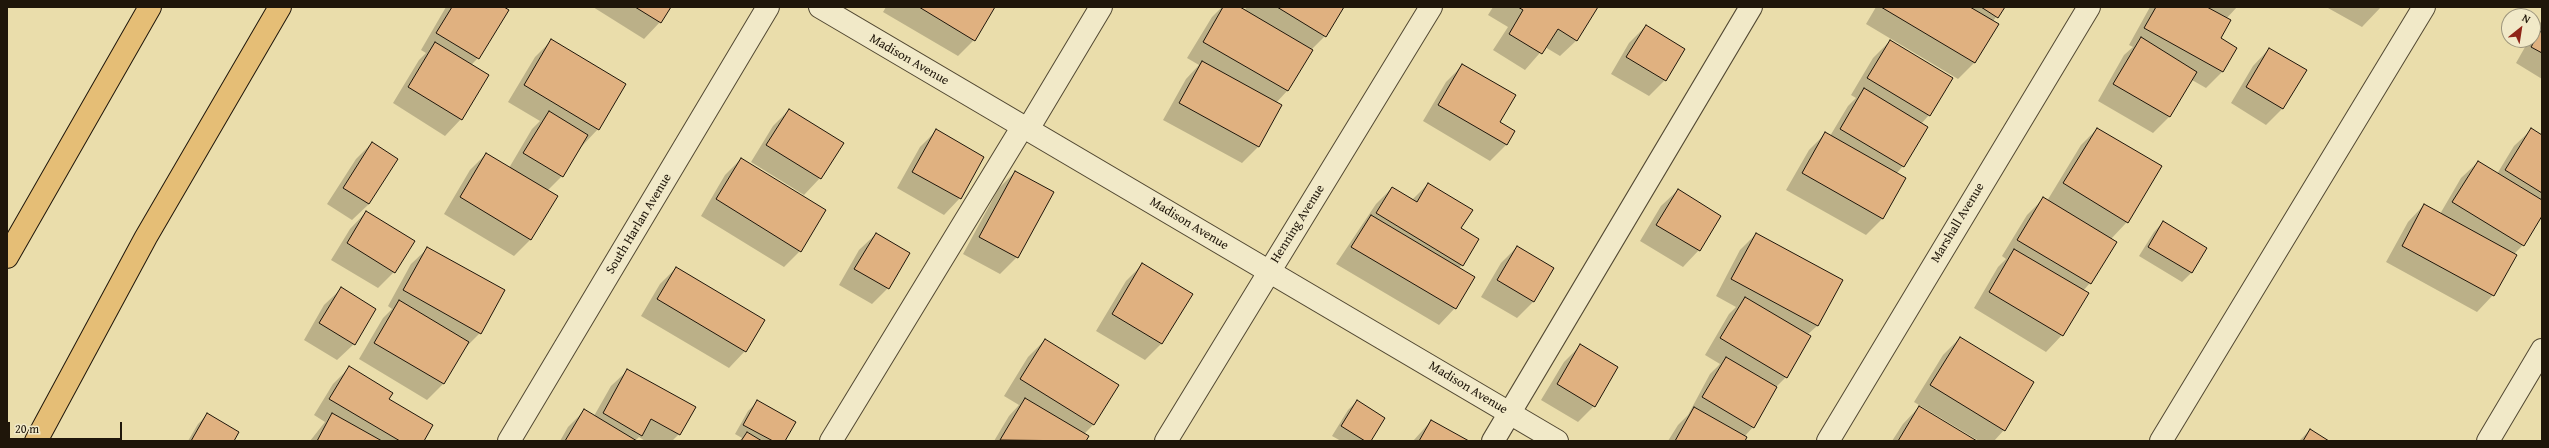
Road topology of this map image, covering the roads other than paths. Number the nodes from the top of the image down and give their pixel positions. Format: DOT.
graph roads {
  1 [pos="150,7"];
  2 [pos="280,7"];
  3 [pos="768,7"];
  4 [pos="820,7"];
  5 [pos="1101,7"];
  6 [pos="1431,7"];
  7 [pos="1751,7"];
  8 [pos="2089,7"];
  9 [pos="2424,7"];
  10 [pos="1026,128"];
  11 [pos="7,257"];
  12 [pos="1269,271"];
  13 [pos="2542,350"];
  14 [pos="1510,413"];
  15 [pos="36,441"];
  16 [pos="509,441"];
  17 [pos="831,441"];
  18 [pos="1166,441"];
  19 [pos="1493,441"];
  20 [pos="1557,441"];
  21 [pos="1828,441"];
  22 [pos="2161,441"];
  23 [pos="2488,441"];
  1 -- 11 [label="highway"];
  2 -- 15 [label="highway"];
  3 -- 16 [label="street, South Harlan Avenue"];
  4 -- 10 [label="street, Madison Avenue"];
  5 -- 10 [label="street"];
  6 -- 12 [label="street, Henning Avenue"];
  7 -- 14 [label="street"];
  8 -- 21 [label="street, Marshall Avenue"];
  9 -- 22 [label="street"];
  10 -- 12 [label="street, Madison Avenue"];
  10 -- 17 [label="street"];
  12 -- 14 [label="street, Madison Avenue"];
  12 -- 18 [label="street, Henning Avenue"];
  13 -- 23 [label="street"];
  14 -- 19 [label="street"];
  14 -- 20 [label="street, Madison Avenue"];
}
